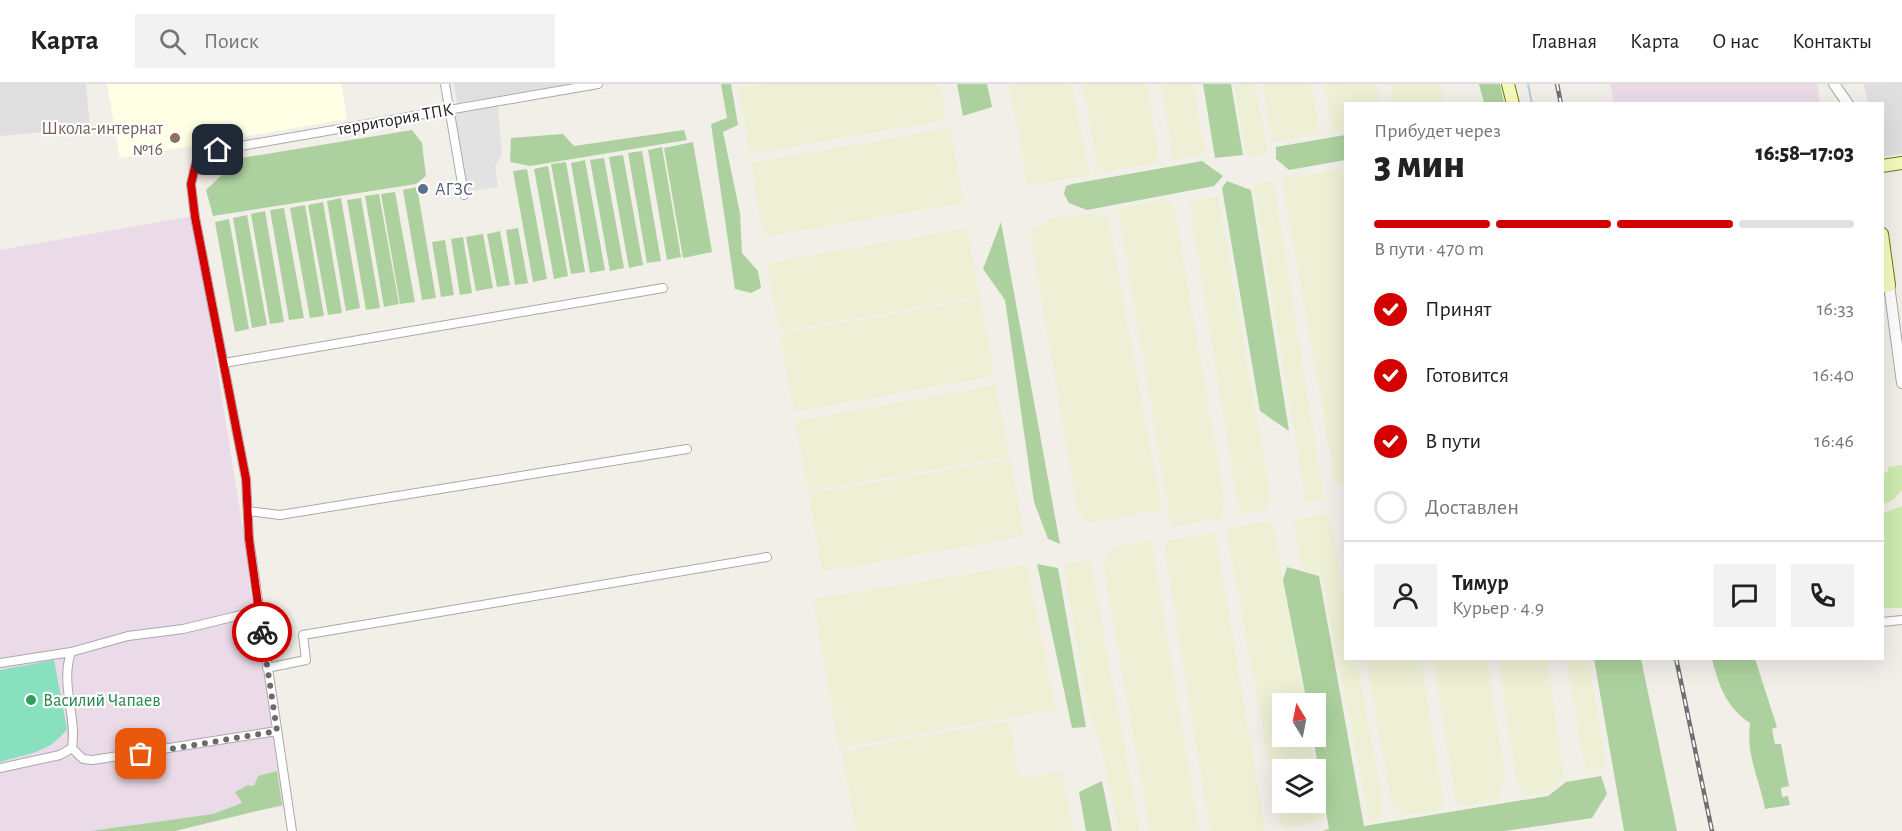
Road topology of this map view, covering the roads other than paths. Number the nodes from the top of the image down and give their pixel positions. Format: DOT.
graph roads {
  1 [pos="445,84"];
  2 [pos="598,84"];
  3 [pos="1508,84"];
  4 [pos="1834,84"];
  5 [pos="1512,102"];
  6 [pos="1847,102"];
  7 [pos="450,109"];
  8 [pos="1902,163"];
  9 [pos="1884,166"];
  10 [pos="464,195"];
  11 [pos="1884,260"];
  12 [pos="1886,286"];
  13 [pos="663,288"];
  14 [pos="1900,352"];
  15 [pos="224,363"];
  16 [pos="1902,383"];
  17 [pos="687,449"];
  18 [pos="248,512"];
  19 [pos="767,557"];
  20 [pos="258,611"];
  21 [pos="1902,621"];
  22 [pos="1884,622"];
  23 [pos="71,652"];
  24 [pos="0,663"];
  25 [pos="267,668"];
  26 [pos="277,731"];
  27 [pos="72,748"];
  28 [pos="0,768"];
  29 [pos="292,831"];
  1 -- 7 [label="street"];
  2 -- 7 [label="street, территория ТПК"];
  3 -- 5 [label="main road"];
  4 -- 6 [label="street"];
  7 -- 10 [label="street"];
  7 -- 15 [label="street, территория ТПК"];
  8 -- 9 [label="main road"];
  11 -- 12 [label="main road"];
  12 -- 14 [label="street"];
  13 -- 15 [label="street"];
  14 -- 16 [label="street"];
  15 -- 18 [label="street"];
  17 -- 18 [label="street"];
  18 -- 20 [label="street"];
  19 -- 25 [label="street"];
  20 -- 23 [label="street"];
  20 -- 25 [label="street"];
  21 -- 22 [label="street"];
  23 -- 24 [label="street"];
  23 -- 27 [label="street"];
  25 -- 26 [label="street"];
  26 -- 27 [label="street"];
  26 -- 29 [label="street"];
  27 -- 28 [label="street"];
}
